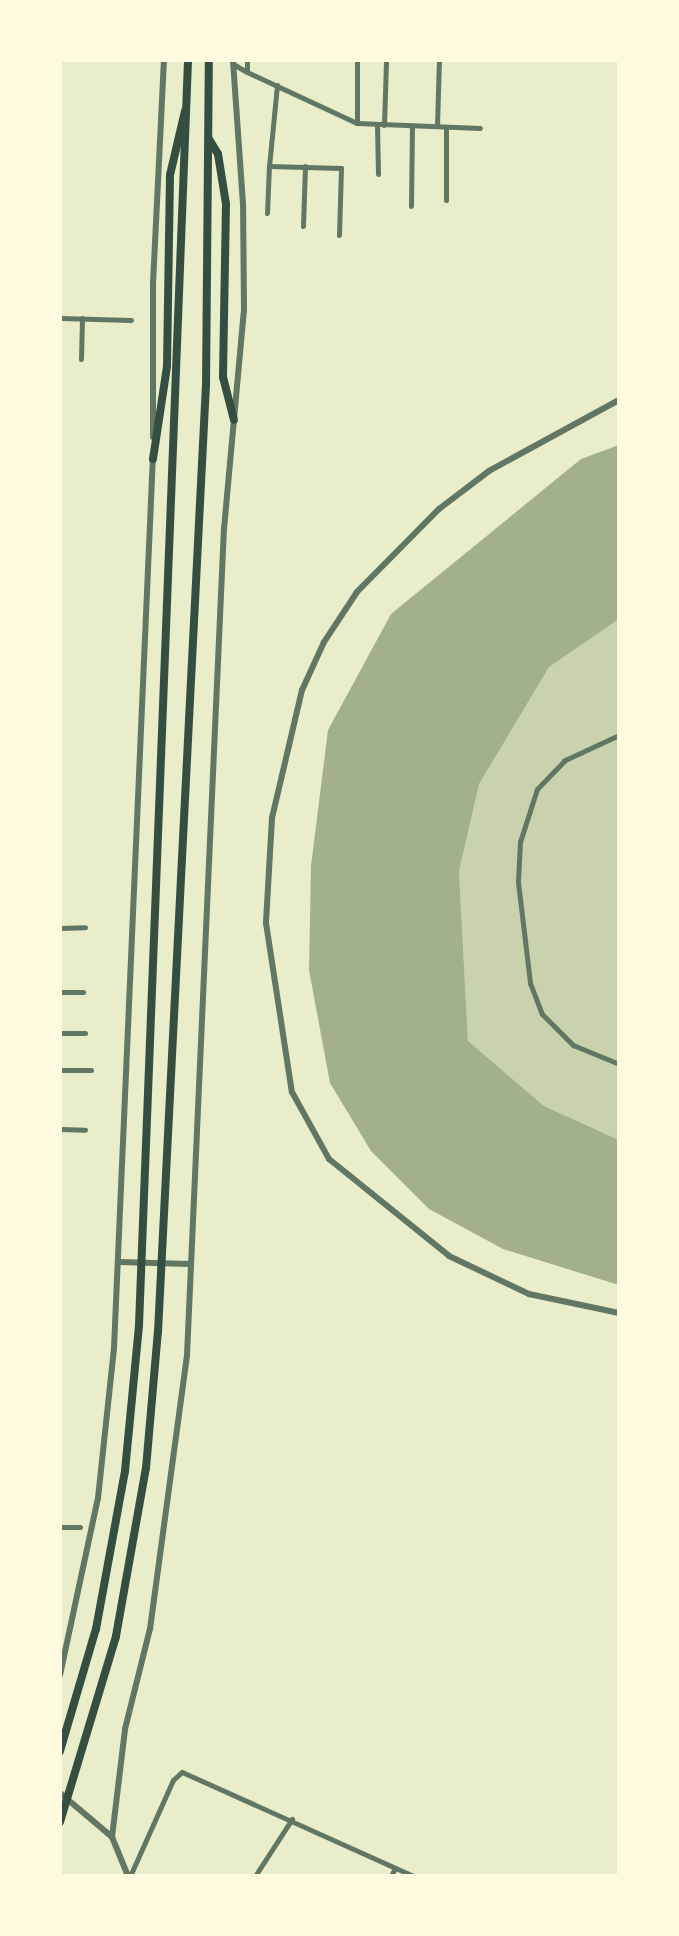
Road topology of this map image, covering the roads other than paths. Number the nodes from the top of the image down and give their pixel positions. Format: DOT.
graph roads {
  1 [pos="164,60"];
  2 [pos="188,60"];
  3 [pos="209,60"];
  4 [pos="247,60"];
  5 [pos="357,60"];
  6 [pos="386,60"];
  7 [pos="439,60"];
  8 [pos="233,62"];
  9 [pos="247,72"];
  10 [pos="277,85"];
  11 [pos="188,103"];
  12 [pos="357,123"];
  13 [pos="381,125"];
  14 [pos="412,126"];
  15 [pos="437,126"];
  16 [pos="446,127"];
  17 [pos="480,128"];
  18 [pos="209,139"];
  19 [pos="269,166"];
  20 [pos="305,166"];
  21 [pos="378,174"];
  22 [pos="446,200"];
  23 [pos="411,206"];
  24 [pos="267,213"];
  25 [pos="303,226"];
  26 [pos="339,235"];
  27 [pos="60,318"];
  28 [pos="82,318"];
  29 [pos="131,320"];
  30 [pos="81,359"];
  31 [pos="619,400"];
  32 [pos="234,420"];
  33 [pos="153,459"];
  34 [pos="619,735"];
  35 [pos="85,927"];
  36 [pos="60,928"];
  37 [pos="60,992"];
  38 [pos="83,992"];
  39 [pos="60,1033"];
  40 [pos="85,1033"];
  41 [pos="619,1064"];
  42 [pos="60,1070"];
  43 [pos="91,1070"];
  44 [pos="60,1129"];
  45 [pos="85,1130"];
  46 [pos="119,1262"];
  47 [pos="190,1264"];
  48 [pos="619,1313"];
  49 [pos="60,1527"];
  50 [pos="80,1527"];
  51 [pos="60,1675"];
  52 [pos="60,1751"];
  53 [pos="60,1793"];
  54 [pos="292,1819"];
  55 [pos="60,1822"];
  56 [pos="112,1837"];
  57 [pos="395,1868"];
  58 [pos="129,1876"];
  59 [pos="255,1876"];
  60 [pos="391,1876"];
  61 [pos="413,1876"];
  1 -- 33 [label="street"];
  2 -- 11 [label="highway"];
  3 -- 18 [label="highway"];
  4 -- 9 [label="street"];
  5 -- 12 [label="street"];
  6 -- 13 [label="street"];
  7 -- 15 [label="street"];
  8 -- 9 [label="street"];
  8 -- 32 [label="street"];
  9 -- 10 [label="street"];
  10 -- 12 [label="street"];
  10 -- 19 [label="street"];
  11 -- 33 [label="highway"];
  11 -- 52 [label="highway"];
  12 -- 13 [label="street"];
  13 -- 14 [label="street"];
  13 -- 21 [label="street"];
  14 -- 15 [label="street"];
  14 -- 23 [label="street"];
  15 -- 16 [label="street"];
  16 -- 17 [label="street"];
  16 -- 22 [label="street"];
  18 -- 32 [label="highway"];
  18 -- 55 [label="highway"];
  19 -- 20 [label="street"];
  19 -- 24 [label="street"];
  20 -- 25 [label="street"];
  20 -- 26 [label="street"];
  27 -- 28 [label="street"];
  28 -- 29 [label="street"];
  28 -- 30 [label="street"];
  31 -- 48 [label="street"];
  32 -- 47 [label="street"];
  33 -- 46 [label="street"];
  34 -- 41 [label="street"];
  35 -- 36 [label="street"];
  37 -- 38 [label="street"];
  39 -- 40 [label="street"];
  42 -- 43 [label="street"];
  44 -- 45 [label="street"];
  46 -- 47 [label="street"];
  46 -- 51 [label="street"];
  47 -- 56 [label="street"];
  49 -- 50 [label="street"];
  53 -- 56 [label="street"];
  54 -- 57 [label="street"];
  54 -- 58 [label="street"];
  54 -- 59 [label="street"];
  56 -- 58 [label="street"];
  57 -- 60 [label="street"];
  57 -- 61 [label="street"];
}
